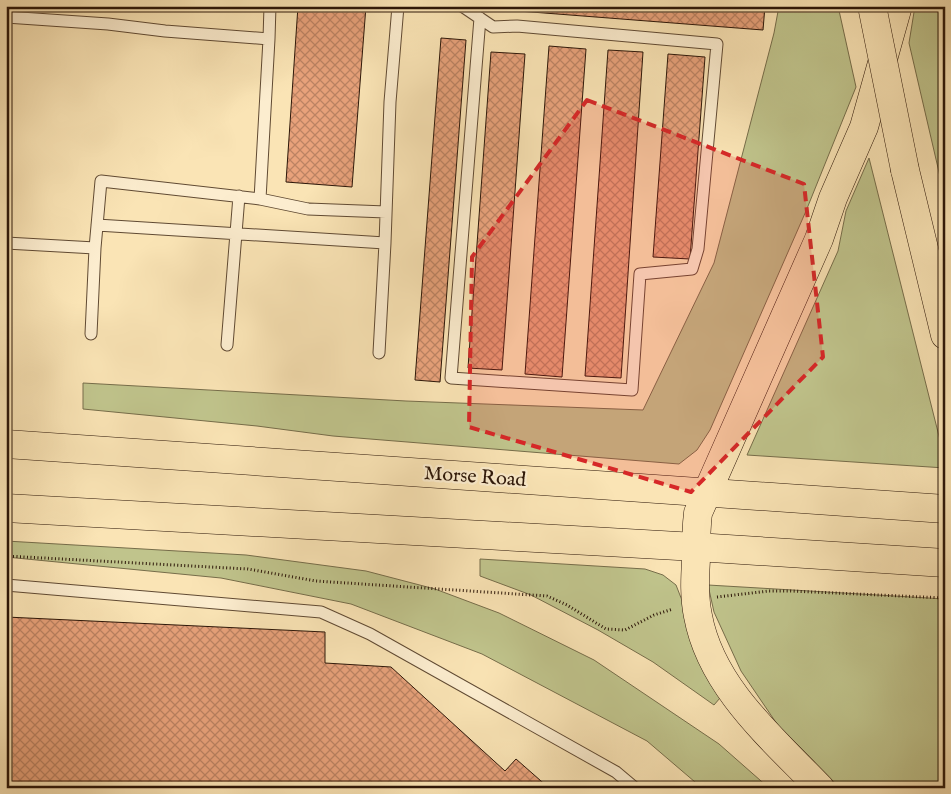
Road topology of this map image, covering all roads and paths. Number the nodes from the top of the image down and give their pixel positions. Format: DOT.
graph roads {
  1 [pos="270,6"];
  2 [pos="398,6"];
  3 [pos="462,6"];
  4 [pos="872,6"];
  5 [pos="898,6"];
  6 [pos="6,17"];
  7 [pos="480,18"];
  8 [pos="269,39"];
  9 [pos="239,196"];
  10 [pos="260,198"];
  11 [pos="386,212"];
  12 [pos="96,225"];
  13 [pos="236,234"];
  14 [pos="6,243"];
  15 [pos="386,243"];
  16 [pos="94,248"];
  17 [pos="90,334"];
  18 [pos="945,335"];
  19 [pos="227,345"];
  20 [pos="379,353"];
  21 [pos="6,444"];
  22 [pos="707,493"];
  23 [pos="6,508"];
  24 [pos="945,509"];
  25 [pos="696,547"];
  26 [pos="6,556"];
  27 [pos="945,563"];
  28 [pos="6,585"];
  29 [pos="945,598"];
  30 [pos="696,601"];
  31 [pos="635,788"];
  32 [pos="820,788"];
  1 -- 8 [label="lane"];
  2 -- 11 [label="lane"];
  3 -- 7 [label="lane"];
  4 -- 18 [label="main road, bridge"];
  5 -- 22 [label="main road"];
  6 -- 8 [label="lane"];
  7 -- 7 [label="lane"];
  8 -- 10 [label="lane"];
  9 -- 10 [label="lane"];
  9 -- 12 [label="lane"];
  9 -- 13 [label="lane"];
  10 -- 11 [label="lane"];
  11 -- 15 [label="lane"];
  12 -- 13 [label="lane"];
  12 -- 16 [label="lane"];
  13 -- 15 [label="lane"];
  13 -- 19 [label="lane"];
  14 -- 16 [label="lane"];
  15 -- 20 [label="lane"];
  16 -- 17 [label="lane"];
  21 -- 22 [label="main road, Morse Road"];
  22 -- 24 [label="main road, Morse Road"];
  22 -- 25 [label="main road"];
  23 -- 25 [label="main road"];
  25 -- 27 [label="main road"];
  25 -- 30 [label="main road"];
  26 -- 30 [label="path"];
  28 -- 31 [label="lane"];
  29 -- 30 [label="path"];
  30 -- 32 [label="main road"];
}
